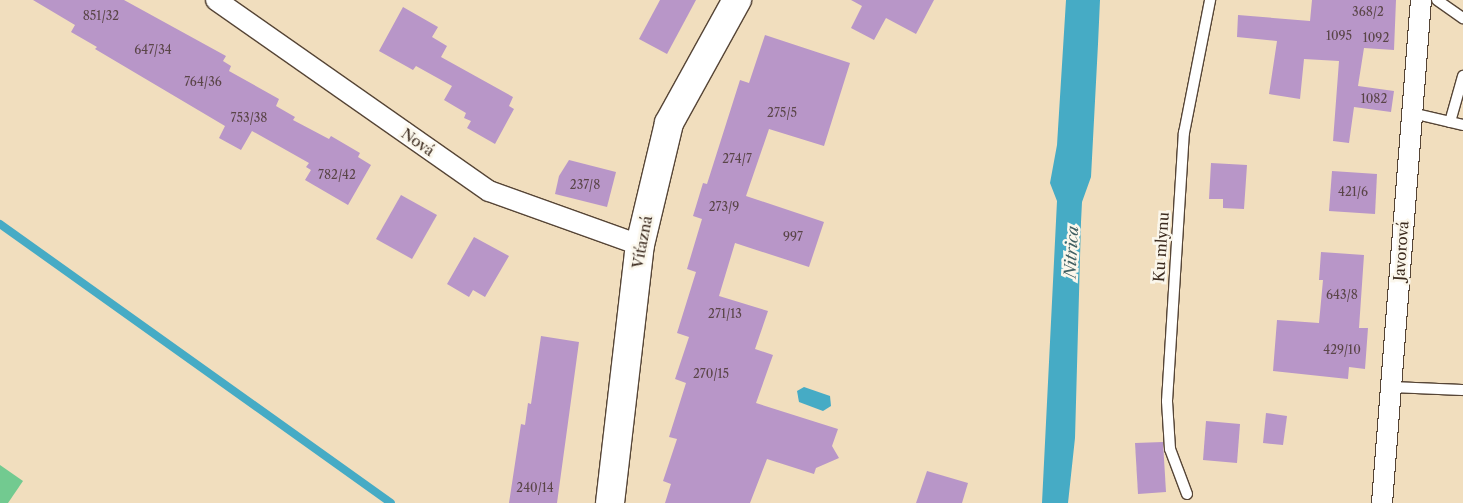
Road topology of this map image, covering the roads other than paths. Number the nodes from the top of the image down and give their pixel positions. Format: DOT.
graph roads {
  1 [pos="216,0"];
  2 [pos="737,0"];
  3 [pos="1210,0"];
  4 [pos="1421,0"];
  5 [pos="1437,0"];
  6 [pos="1463,18"];
  7 [pos="1463,76"];
  8 [pos="1412,113"];
  9 [pos="1450,122"];
  10 [pos="1463,125"];
  11 [pos="640,245"];
  12 [pos="1391,387"];
  13 [pos="1463,390"];
  14 [pos="1187,494"];
  15 [pos="610,503"];
  16 [pos="1382,503"];
  1 -- 11 [label="street, Nová"];
  2 -- 11 [label="main road, Víťazná"];
  3 -- 14 [label="lane, Ku mlynu"];
  4 -- 8 [label="street, Javorová"];
  5 -- 6 [label="lane"];
  7 -- 9 [label="lane"];
  8 -- 9 [label="lane"];
  8 -- 12 [label="street, Javorová"];
  9 -- 10 [label="lane"];
  11 -- 15 [label="main road, Víťazná"];
  12 -- 13 [label="lane"];
  12 -- 16 [label="street, Javorová"];
}
